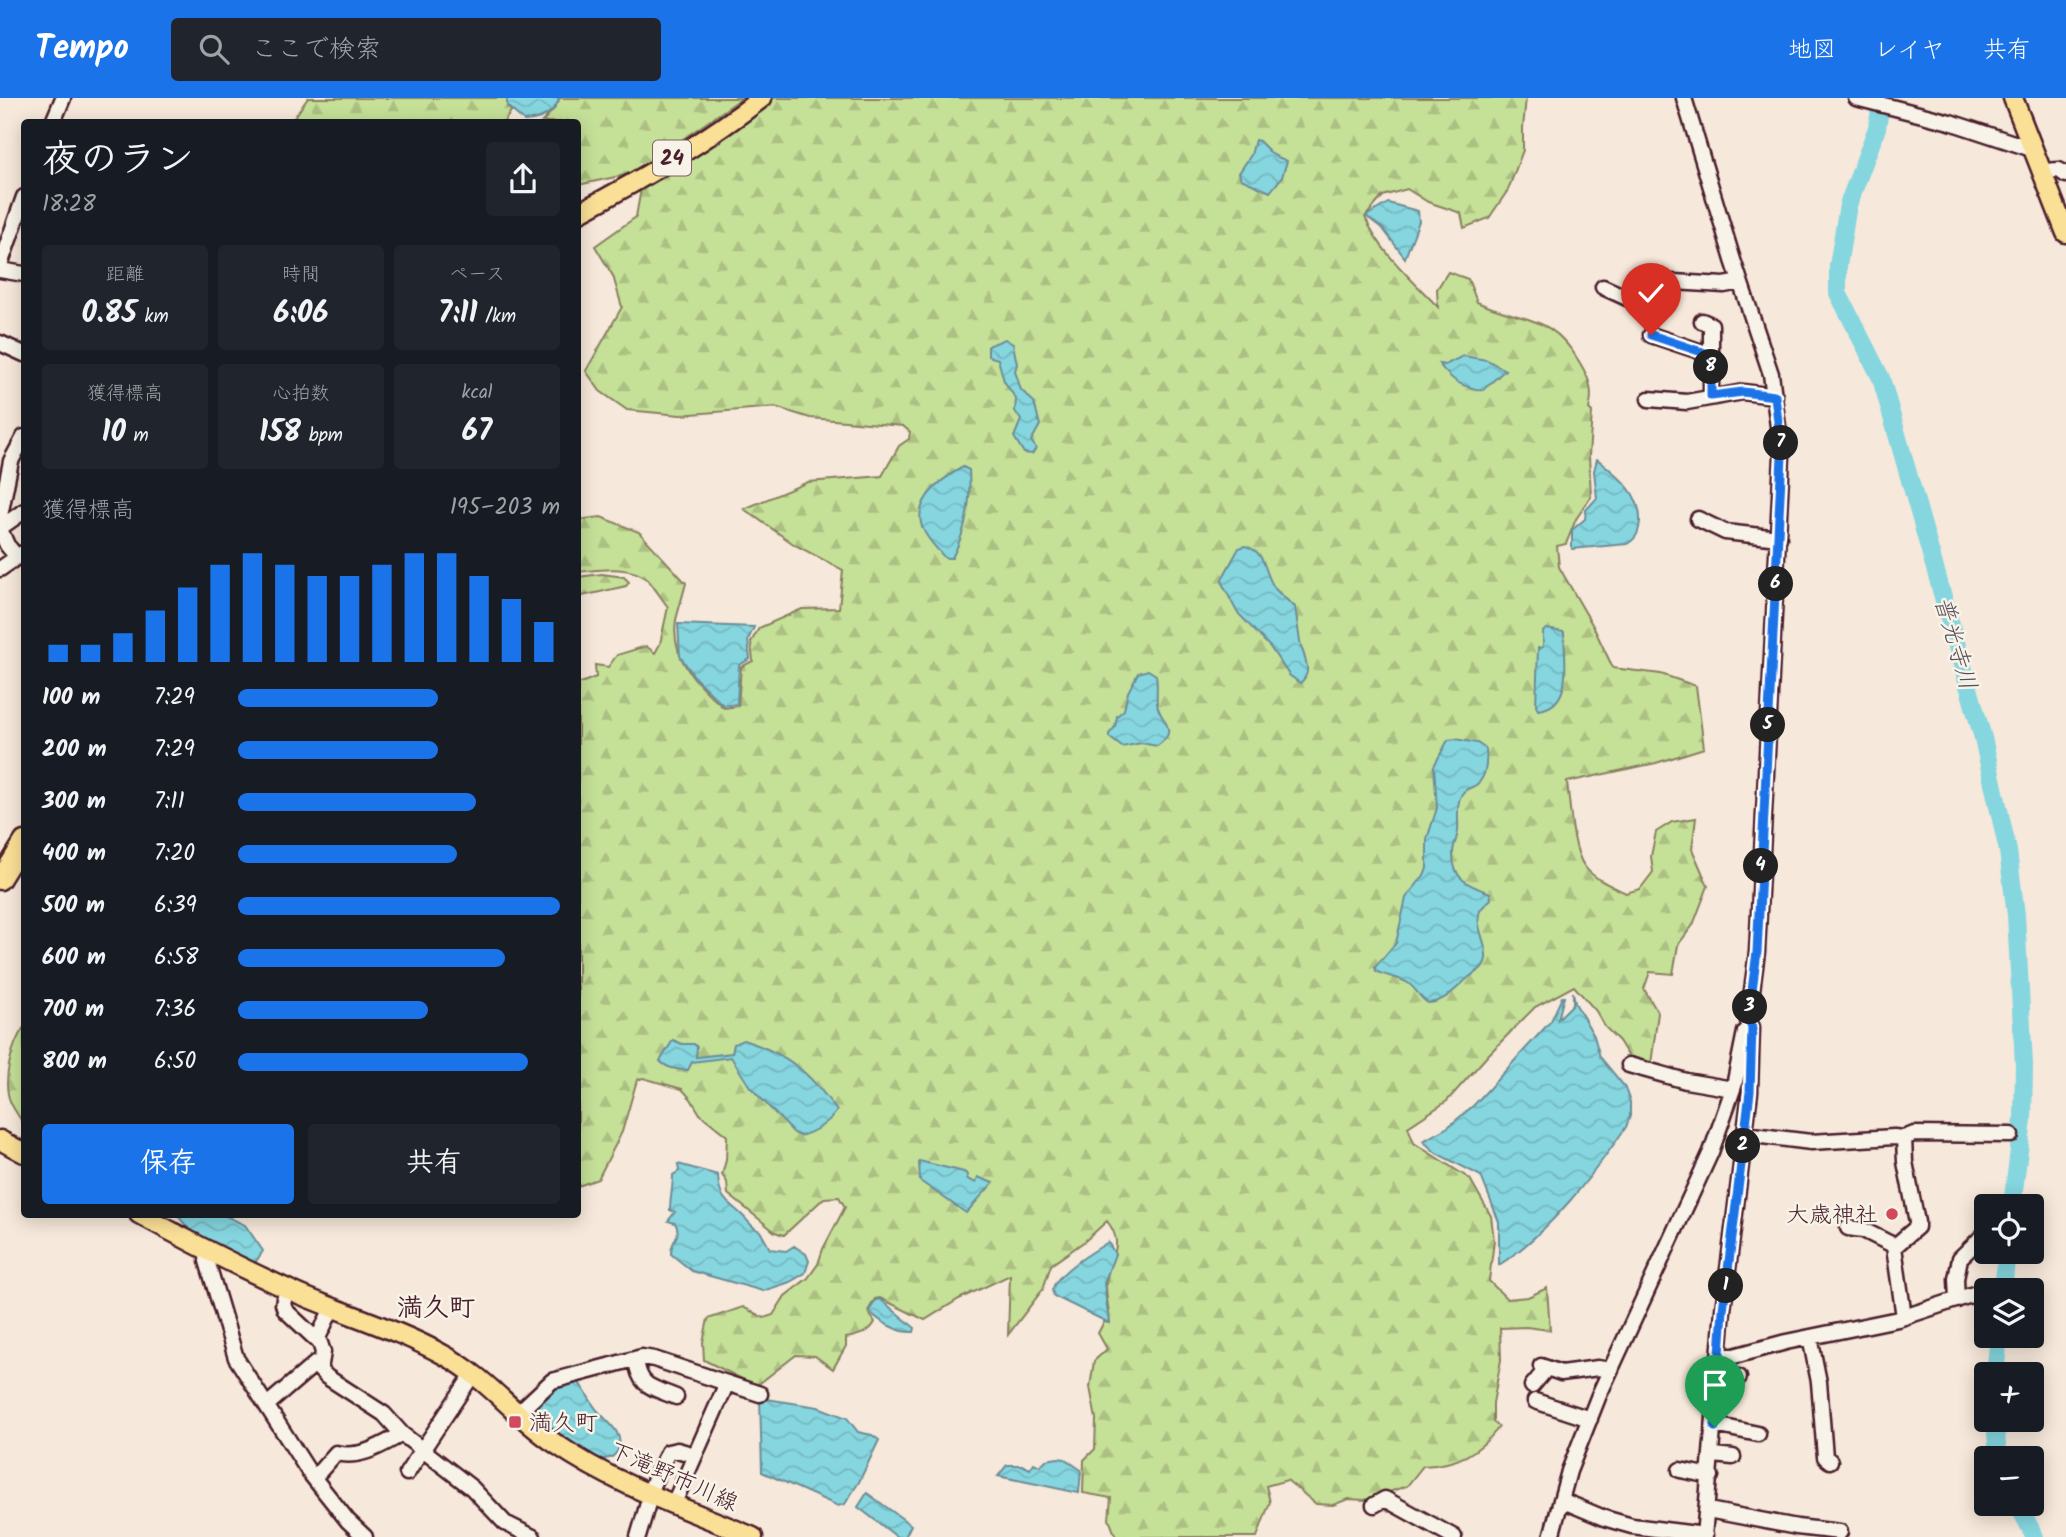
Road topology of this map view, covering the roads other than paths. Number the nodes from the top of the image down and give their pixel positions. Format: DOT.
graph roads {
  1 [pos="63,98"];
  2 [pos="762,98"];
  3 [pos="1684,98"];
  4 [pos="1856,98"];
  5 [pos="2012,98"];
  6 [pos="54,119"];
  7 [pos="2035,150"];
  8 [pos="2043,171"];
  9 [pos="2066,175"];
  10 [pos="21,206"];
  11 [pos="581,212"];
  12 [pos="2066,233"];
  13 [pos="0,267"];
  14 [pos="21,273"];
  15 [pos="1740,282"];
  16 [pos="1603,287"];
  17 [pos="1702,321"];
  18 [pos="1651,335"];
  19 [pos="0,343"];
  20 [pos="21,353"];
  21 [pos="1711,355"];
  22 [pos="1711,396"];
  23 [pos="1779,398"];
  24 [pos="1648,399"];
  25 [pos="21,443"];
  26 [pos="21,513"];
  27 [pos="0,516"];
  28 [pos="1698,519"];
  29 [pos="0,529"];
  30 [pos="1779,538"];
  31 [pos="21,555"];
  32 [pos="0,569"];
  33 [pos="21,846"];
  34 [pos="0,880"];
  35 [pos="1748,1021"];
  36 [pos="1629,1065"];
  37 [pos="1733,1087"];
  38 [pos="1750,1092"];
  39 [pos="1745,1134"];
  40 [pos="2011,1135"];
  41 [pos="1904,1138"];
  42 [pos="0,1140"];
  43 [pos="21,1151"];
  44 [pos="146,1218"];
  45 [pos="1848,1228"];
  46 [pos="1974,1245"];
  47 [pos="1895,1246"];
  48 [pos="208,1252"];
  49 [pos="287,1288"];
  50 [pos="1974,1295"];
  51 [pos="1957,1300"];
  52 [pos="332,1308"];
  53 [pos="1904,1317"];
  54 [pos="1810,1337"];
  55 [pos="317,1340"];
  56 [pos="1721,1356"];
  57 [pos="636,1359"];
  58 [pos="320,1364"];
  59 [pos="1610,1370"];
  60 [pos="473,1374"];
  61 [pos="1719,1377"];
  62 [pos="1739,1377"];
  63 [pos="727,1382"];
  64 [pos="760,1394"];
  65 [pos="676,1397"];
  66 [pos="267,1405"];
  67 [pos="518,1413"];
  68 [pos="1590,1419"];
  69 [pos="1715,1425"];
  70 [pos="402,1434"];
  71 [pos="1758,1434"];
  72 [pos="422,1450"];
  73 [pos="695,1455"];
  74 [pos="1713,1455"];
  75 [pos="1733,1457"];
  76 [pos="1830,1461"];
  77 [pos="1680,1470"];
  78 [pos="407,1472"];
  79 [pos="1711,1476"];
  80 [pos="314,1478"];
  81 [pos="650,1493"];
  82 [pos="1561,1500"];
  83 [pos="674,1503"];
  84 [pos="1374,1505"];
  85 [pos="1708,1510"];
  86 [pos="1840,1532"];
  87 [pos="1704,1536"];
  88 [pos="365,1537"];
  89 [pos="533,1537"];
  90 [pos="638,1537"];
  91 [pos="753,1537"];
  92 [pos="1454,1537"];
  93 [pos="1551,1537"];
  1 -- 6 [label="street"];
  2 -- 11 [label="main road, 24"];
  3 -- 15 [label="street"];
  4 -- 7 [label="street"];
  5 -- 7 [label="main road"];
  7 -- 8 [label="main road"];
  8 -- 9 [label="street"];
  8 -- 12 [label="main road"];
  10 -- 13 [label="street"];
  13 -- 14 [label="street"];
  15 -- 16 [label="street"];
  15 -- 23 [label="street"];
  17 -- 21 [label="street"];
  18 -- 21 [label="street"];
  19 -- 20 [label="street"];
  21 -- 22 [label="street"];
  22 -- 23 [label="street"];
  22 -- 24 [label="street"];
  23 -- 30 [label="street"];
  25 -- 27 [label="street"];
  26 -- 29 [label="street"];
  28 -- 30 [label="street"];
  29 -- 31 [label="street"];
  30 -- 35 [label="street"];
  31 -- 32 [label="street"];
  33 -- 34 [label="main road"];
  35 -- 37 [label="street"];
  35 -- 38 [label="street"];
  36 -- 37 [label="street"];
  37 -- 38 [label="street"];
  37 -- 59 [label="street"];
  38 -- 39 [label="street"];
  39 -- 41 [label="street"];
  39 -- 56 [label="street"];
  40 -- 41 [label="street"];
  41 -- 47 [label="street"];
  42 -- 43 [label="main road"];
  44 -- 48 [label="main road, 下滝野市川線"];
  45 -- 47 [label="street"];
  46 -- 51 [label="street"];
  47 -- 53 [label="street"];
  48 -- 49 [label="main road, 下滝野市川線"];
  48 -- 66 [label="street"];
  49 -- 52 [label="main road, 下滝野市川線"];
  49 -- 55 [label="street"];
  50 -- 51 [label="street"];
  51 -- 53 [label="street"];
  52 -- 55 [label="street"];
  52 -- 60 [label="main road, 下滝野市川線"];
  53 -- 54 [label="street"];
  54 -- 56 [label="street"];
  54 -- 76 [label="street"];
  55 -- 58 [label="street"];
  56 -- 61 [label="street"];
  57 -- 63 [label="street"];
  57 -- 65 [label="street"];
  57 -- 67 [label="street"];
  58 -- 66 [label="street"];
  58 -- 70 [label="street"];
  59 -- 68 [label="street"];
  59 -- 68 [label="street"];
  60 -- 67 [label="main road, 下滝野市川線"];
  60 -- 72 [label="street"];
  61 -- 62 [label="street"];
  61 -- 69 [label="street"];
  63 -- 64 [label="street"];
  63 -- 73 [label="street"];
  66 -- 80 [label="street"];
  67 -- 81 [label="main road, 下滝野市川線"];
  68 -- 82 [label="street"];
  69 -- 71 [label="street"];
  69 -- 74 [label="street"];
  70 -- 72 [label="street"];
  70 -- 80 [label="street"];
  72 -- 78 [label="street"];
  72 -- 89 [label="street"];
  73 -- 81 [label="street"];
  73 -- 83 [label="street"];
  74 -- 75 [label="street"];
  74 -- 79 [label="street"];
  77 -- 79 [label="street"];
  79 -- 85 [label="street"];
  80 -- 88 [label="street"];
  81 -- 83 [label="main road, 下滝野市川線"];
  81 -- 90 [label="street"];
  82 -- 87 [label="street"];
  82 -- 93 [label="street"];
  83 -- 91 [label="main road, 下滝野市川線"];
  84 -- 92 [label="street"];
  85 -- 86 [label="street"];
  85 -- 87 [label="street"];
}
